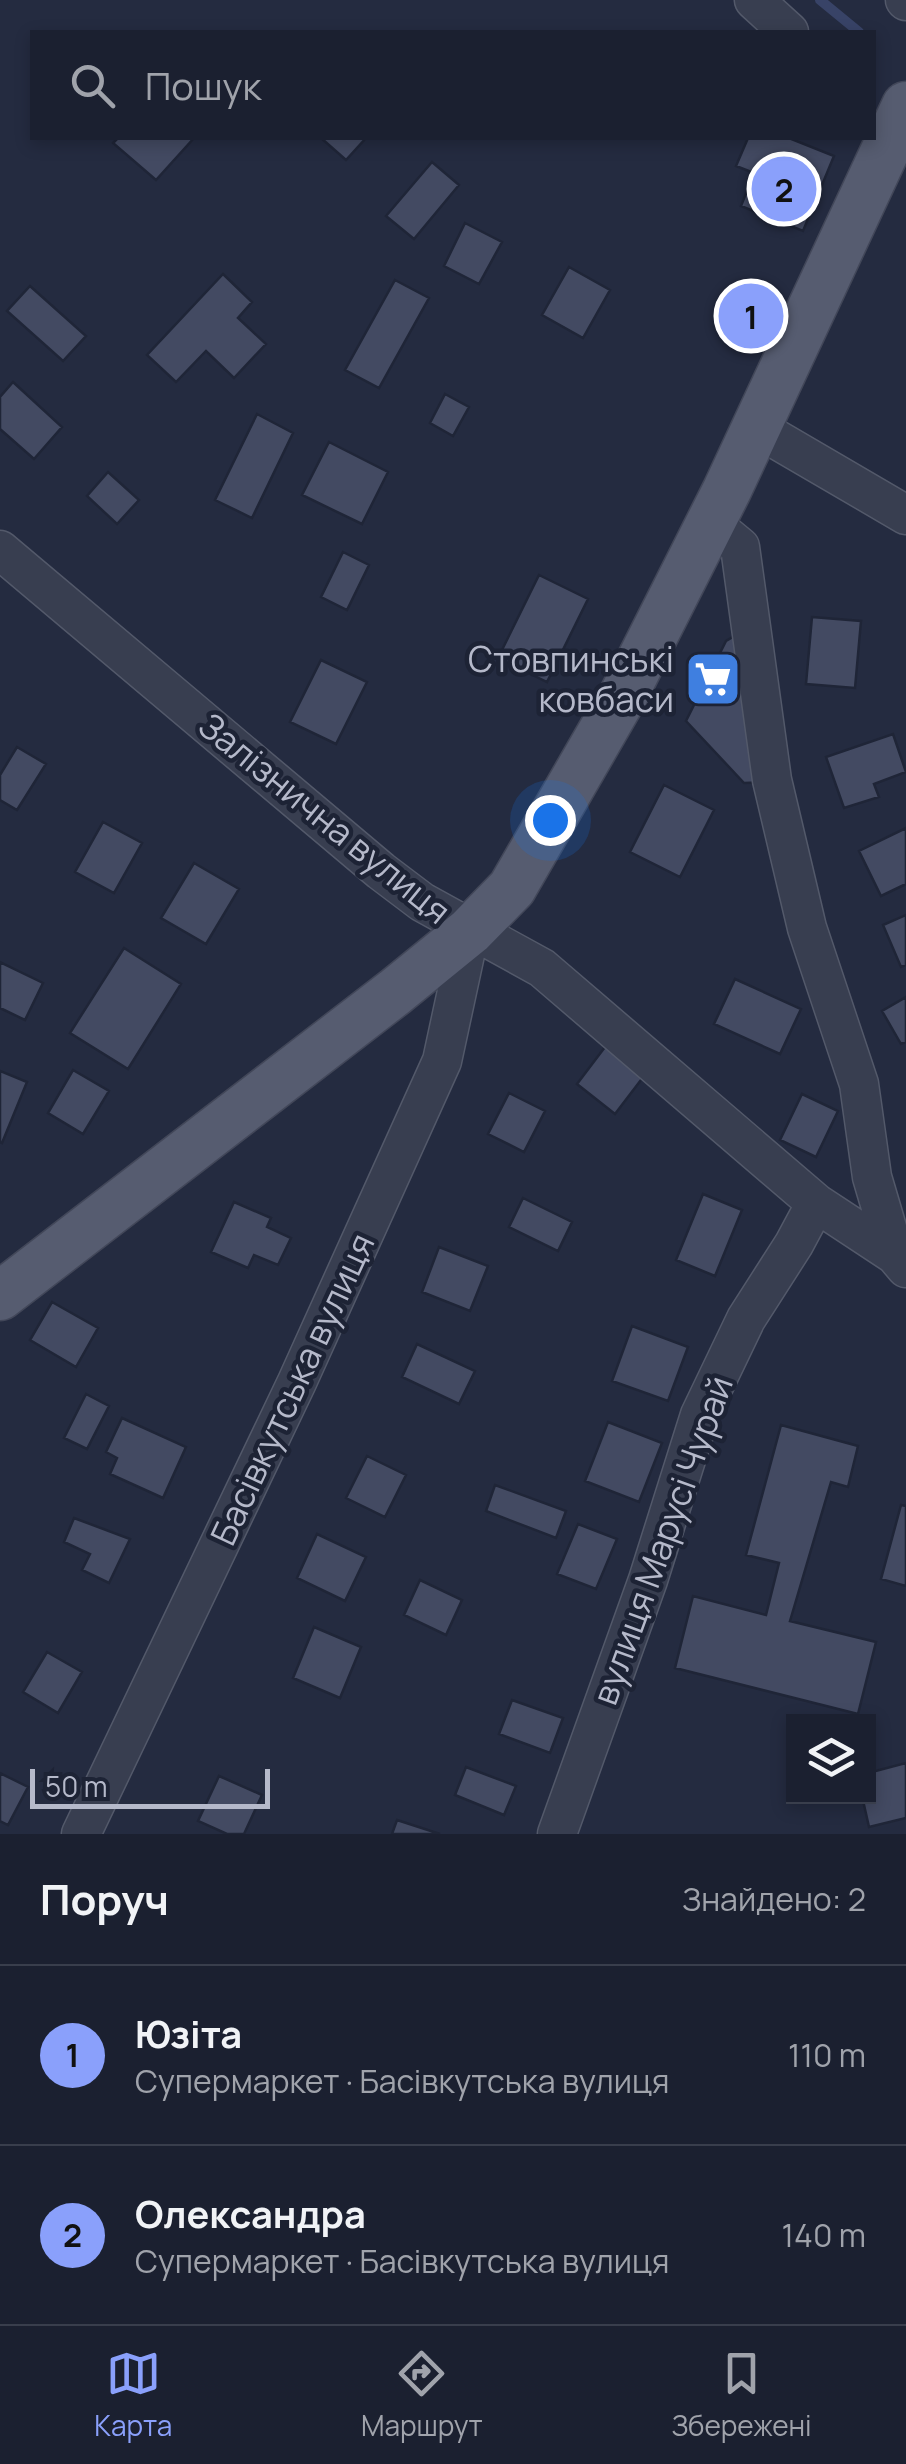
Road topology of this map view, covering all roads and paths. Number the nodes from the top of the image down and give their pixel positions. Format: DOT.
graph roads {
  1 [pos="754,0"];
  2 [pos="787,30"];
  3 [pos="896,112"];
  4 [pos="757,428"];
  5 [pos="906,515"];
  6 [pos="711,523"];
  7 [pos="0,550"];
  8 [pos="470,931"];
  9 [pos="816,1202"];
  10 [pos="900,1261"];
  11 [pos="0,1296"];
  12 [pos="81,1834"];
  13 [pos="557,1834"];
  1 -- 2 [label="street"];
  3 -- 4 [label="main road"];
  4 -- 5 [label="street"];
  4 -- 6 [label="main road"];
  6 -- 8 [label="main road"];
  6 -- 10 [label="street, Залізнична вулиця"];
  7 -- 8 [label="street, Залізнична вулиця"];
  8 -- 9 [label="street, Залізнична вулиця"];
  8 -- 11 [label="main road"];
  8 -- 12 [label="street, Басівкутська вулиця"];
  9 -- 10 [label="street, Залізнична вулиця"];
  9 -- 13 [label="street, вулиця Марусі Чурай"];
}
